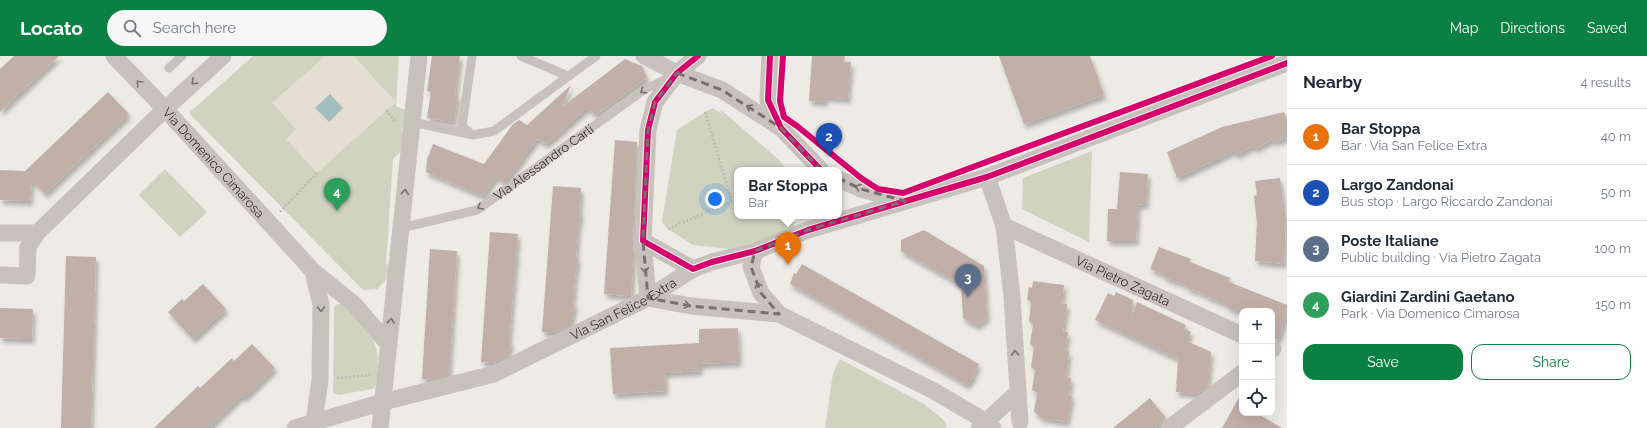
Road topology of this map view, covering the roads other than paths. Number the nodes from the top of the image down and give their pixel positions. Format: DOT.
graph roads {
  1 [pos="182,56"];
  2 [pos="223,56"];
  3 [pos="419,56"];
  4 [pos="472,56"];
  5 [pos="521,56"];
  6 [pos="596,56"];
  7 [pos="644,56"];
  8 [pos="698,56"];
  9 [pos="770,56"];
  10 [pos="122,59"];
  11 [pos="1287,63"];
  12 [pos="169,68"];
  13 [pos="677,73"];
  14 [pos="568,76"];
  15 [pos="165,109"];
  16 [pos="412,122"];
  17 [pos="782,128"];
  18 [pos="473,136"];
  19 [pos="818,167"];
  20 [pos="987,176"];
  21 [pos="842,180"];
  22 [pos="905,201"];
  23 [pos="819,219"];
  24 [pos="1004,226"];
  25 [pos="401,228"];
  26 [pos="808,230"];
  27 [pos="0,233"];
  28 [pos="37,233"];
  29 [pos="643,241"];
  30 [pos="755,251"];
  31 [pos="693,269"];
  32 [pos="313,271"];
  33 [pos="0,275"];
  34 [pos="648,298"];
  35 [pos="779,314"];
  36 [pos="1239,334"];
  37 [pos="389,345"];
  38 [pos="1239,375"];
  39 [pos="1018,392"];
  40 [pos="383,402"];
  41 [pos="314,425"];
  42 [pos="1024,425"];
  43 [pos="986,426"];
  44 [pos="295,428"];
  45 [pos="380,428"];
  46 [pos="1169,428"];
  1 -- 12 [label="lane"];
  2 -- 15 [label="street, one-way"];
  3 -- 16 [label="street"];
  4 -- 18 [label="lane"];
  5 -- 14 [label="lane"];
  6 -- 14 [label="lane"];
  7 -- 13 [label="street"];
  8 -- 13 [label="street"];
  9 -- 17 [label="street"];
  15 -- 10 [label="street, Via Domenico Cimarosa, one-way"];
  11 -- 20 [label="street, Via San Felice Extra"];
  17 -- 13 [label="street, one-way"];
  13 -- 25 [label="lane, Via Alessandro Carli, one-way"];
  13 -- 29 [label="street"];
  14 -- 18 [label="lane"];
  15 -- 28 [label="street"];
  15 -- 32 [label="street, Via Domenico Cimarosa"];
  16 -- 18 [label="lane"];
  25 -- 16 [label="street, one-way"];
  17 -- 19 [label="street"];
  20 -- 22 [label="street, Via San Felice Extra"];
  20 -- 24 [label="street"];
  22 -- 21 [label="street, one-way"];
  22 -- 26 [label="street, Via San Felice Extra"];
  23 -- 26 [label="street"];
  24 -- 36 [label="street, Via Pietro Zagata"];
  39 -- 24 [label="street, one-way"];
  37 -- 25 [label="street, one-way"];
  26 -- 30 [label="street, Via San Felice Extra"];
  27 -- 28 [label="street"];
  28 -- 33 [label="street"];
  29 -- 31 [label="street"];
  29 -- 34 [label="street, one-way"];
  30 -- 31 [label="street, Via San Felice Extra"];
  35 -- 30 [label="street, one-way"];
  31 -- 34 [label="street, Via San Felice Extra"];
  32 -- 37 [label="street, Via Domenico Cimarosa"];
  32 -- 41 [label="street, Via Domenico Cimarosa, one-way"];
  34 -- 35 [label="street, one-way"];
  34 -- 40 [label="street, Via San Felice Extra"];
  35 -- 43 [label="street"];
  37 -- 40 [label="street"];
  38 -- 46 [label="street"];
  39 -- 42 [label="street"];
  39 -- 43 [label="street"];
  40 -- 41 [label="street, Via San Felice Extra"];
  40 -- 45 [label="street"];
  41 -- 44 [label="street, Via San Felice Extra"];
  42 -- 43 [label="street"];
}
